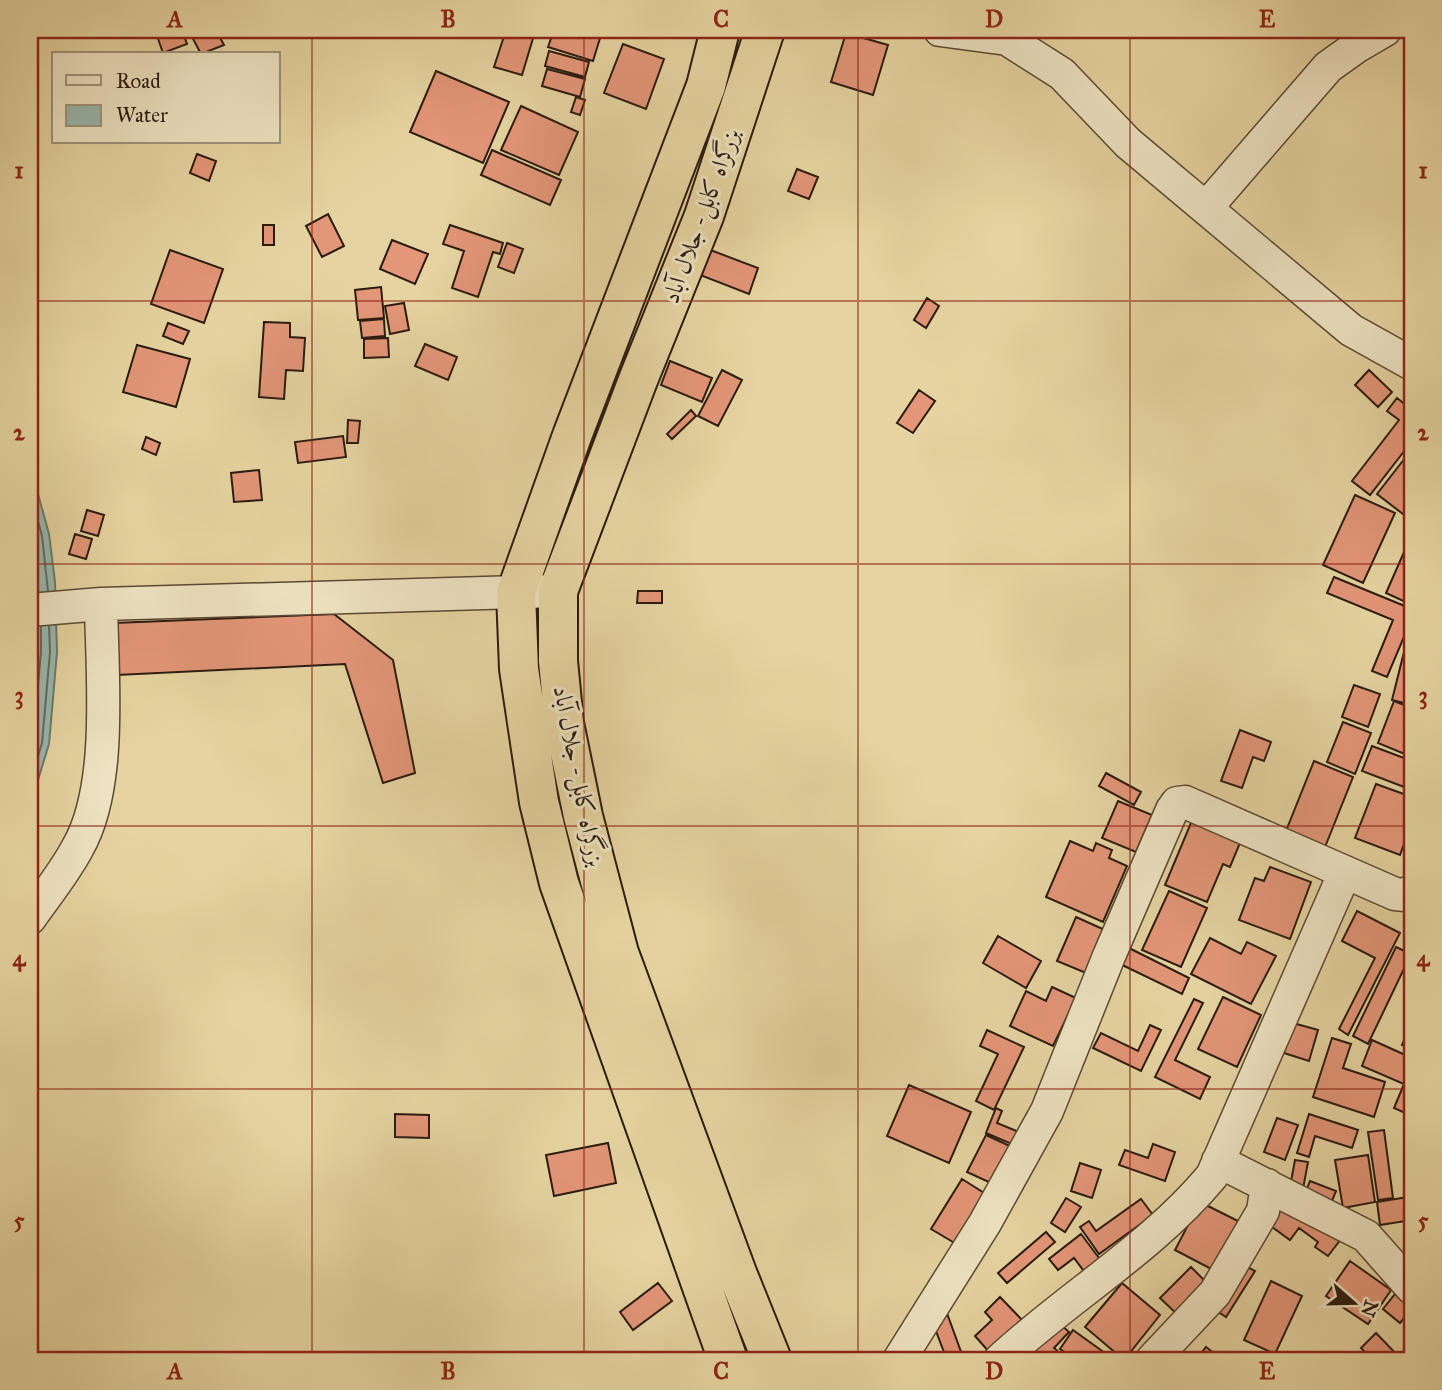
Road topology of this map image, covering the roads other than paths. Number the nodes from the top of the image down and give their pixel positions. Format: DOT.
graph roads {
  1 [pos="720,30"];
  2 [pos="765,30"];
  3 [pos="940,30"];
  4 [pos="1385,30"];
  5 [pos="1206,208"];
  6 [pos="1412,364"];
  7 [pos="558,591"];
  8 [pos="516,593"];
  9 [pos="101,604"];
  10 [pos="30,610"];
  11 [pos="1345,873"];
  12 [pos="1412,891"];
  13 [pos="30,918"];
  14 [pos="1219,1161"];
  15 [pos="1267,1185"];
  16 [pos="1412,1288"];
  17 [pos="729,1360"];
  18 [pos="772,1360"];
  19 [pos="899,1360"];
  20 [pos="1000,1360"];
  21 [pos="1152,1360"];
  1 -- 8 [label="highway, بزرگراه کابل- جلال آباد"];
  2 -- 7 [label="highway, بزرگراه کابل- جلال آباد"];
  3 -- 5 [label="street"];
  4 -- 5 [label="street"];
  5 -- 6 [label="street"];
  7 -- 8 [label="street"];
  7 -- 18 [label="highway, بزرگراه کابل- جلال آباد"];
  8 -- 9 [label="street"];
  8 -- 17 [label="highway, بزرگراه کابل- جلال آباد"];
  9 -- 10 [label="street"];
  9 -- 13 [label="street"];
  11 -- 12 [label="street"];
  11 -- 14 [label="street"];
  11 -- 19 [label="street"];
  14 -- 15 [label="street"];
  14 -- 20 [label="street"];
  15 -- 16 [label="street"];
  15 -- 21 [label="street"];
}
